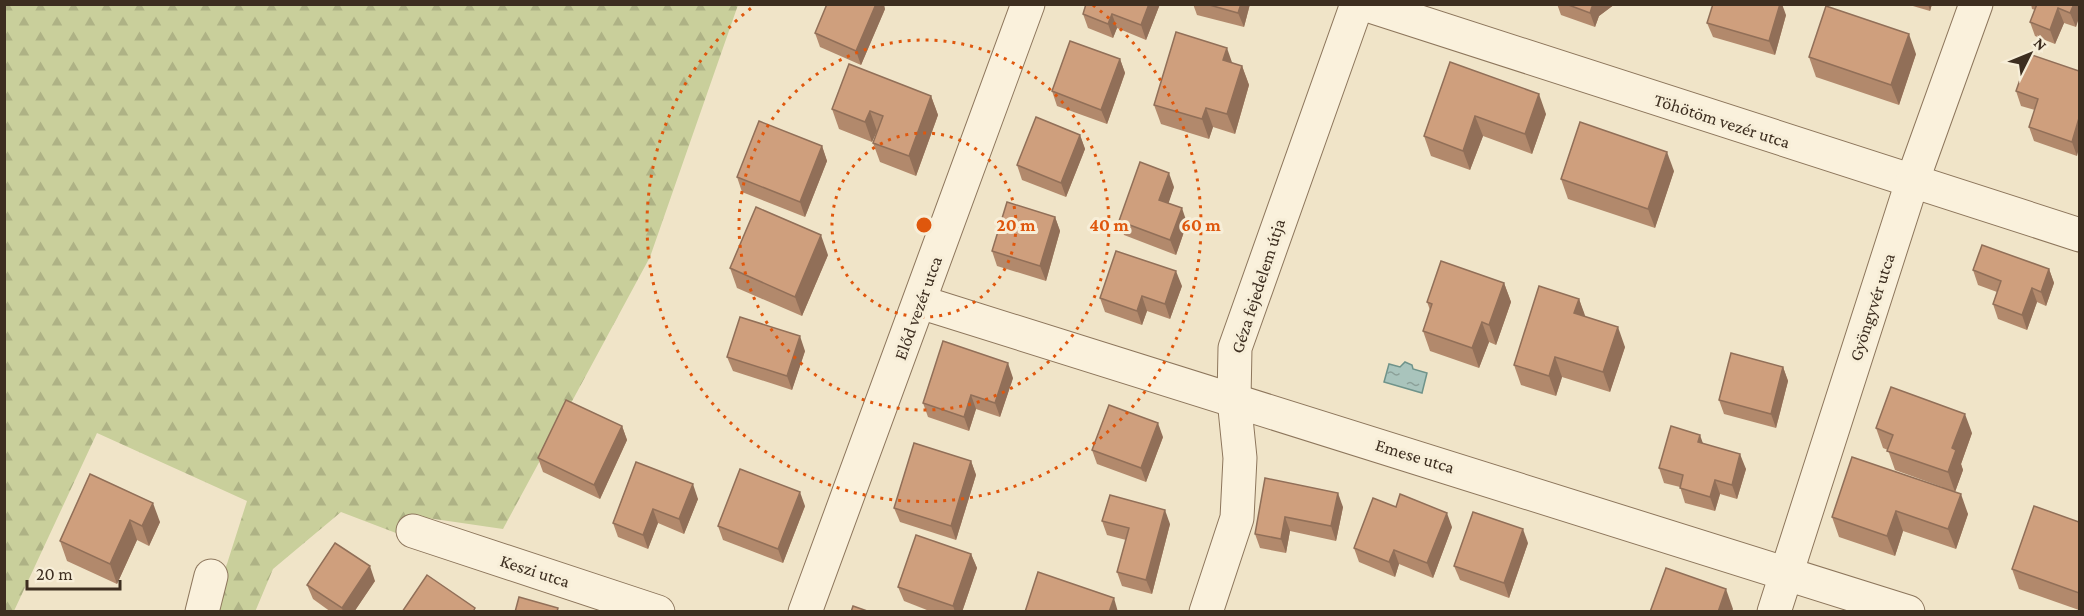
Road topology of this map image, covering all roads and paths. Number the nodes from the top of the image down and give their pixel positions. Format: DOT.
graph roads {
  1 [pos="1028,4"];
  2 [pos="1357,4"];
  3 [pos="1364,4"];
  4 [pos="1976,4"];
  5 [pos="1912,182"];
  6 [pos="2079,235"];
  7 [pos="920,302"];
  8 [pos="1234,399"];
  9 [pos="412,531"];
  10 [pos="1786,572"];
  11 [pos="211,576"];
  12 [pos="202,612"];
  13 [pos="657,612"];
  14 [pos="805,612"];
  15 [pos="1206,612"];
  16 [pos="1774,612"];
  17 [pos="1908,612"];
  1 -- 7 [label="street, Előd vezér utca"];
  2 -- 8 [label="street, Géza fejedelem útja"];
  3 -- 5 [label="street, Töhötöm vezér utca"];
  4 -- 5 [label="street, Gyöngyvér utca"];
  5 -- 6 [label="street, Töhötöm vezér utca"];
  5 -- 10 [label="street, Gyöngyvér utca"];
  7 -- 8 [label="street, Emese utca"];
  7 -- 14 [label="street, Előd vezér utca"];
  8 -- 10 [label="street, Emese utca"];
  8 -- 15 [label="street, Géza fejedelem útja"];
  9 -- 13 [label="street, Keszi utca"];
  10 -- 16 [label="street, Gyöngyvér utca"];
  10 -- 17 [label="street, Emese utca"];
  11 -- 12 [label="street"];
}
